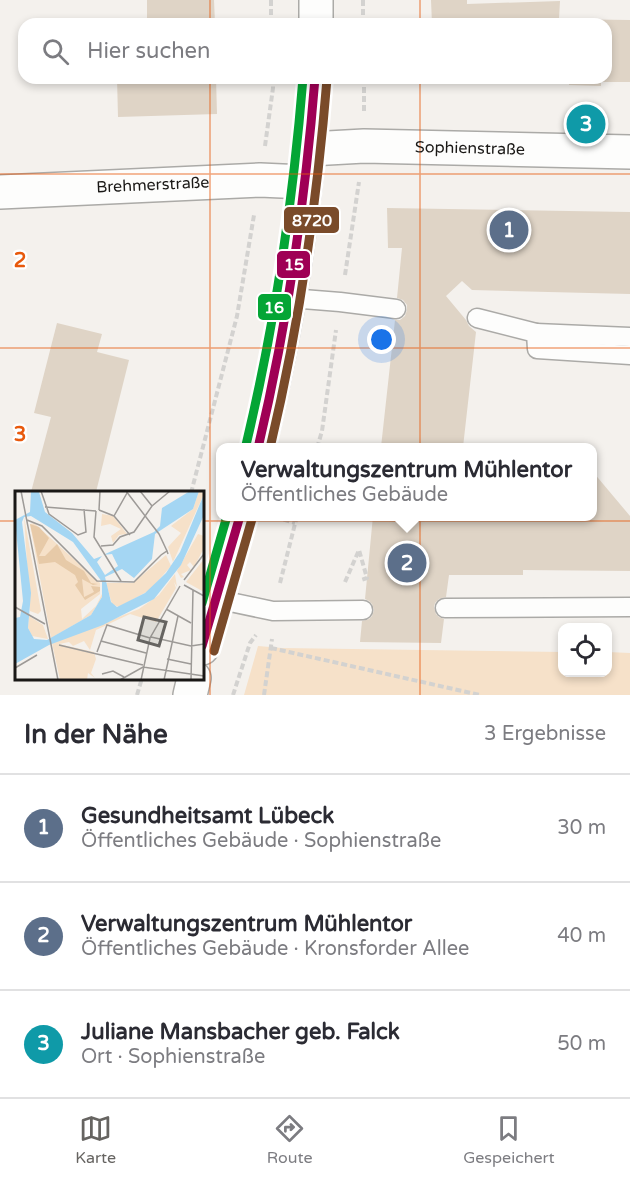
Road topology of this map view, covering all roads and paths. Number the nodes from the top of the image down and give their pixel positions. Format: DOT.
graph roads {
  1 [pos="271,0"];
  2 [pos="316,0"];
  3 [pos="363,0"];
  4 [pos="272,18"];
  5 [pos="316,18"];
  6 [pos="363,18"];
  7 [pos="273,84"];
  8 [pos="315,84"];
  9 [pos="364,84"];
  10 [pos="364,146"];
  11 [pos="310,149"];
  12 [pos="630,152"];
  13 [pos="260,180"];
  14 [pos="304,182"];
  15 [pos="0,192"];
  16 [pos="290,298"];
  17 [pos="340,302"];
  18 [pos="396,309"];
  19 [pos="477,318"];
  20 [pos="536,333"];
  21 [pos="630,337"];
  22 [pos="630,355"];
  23 [pos="259,443"];
  24 [pos="318,443"];
  25 [pos="191,491"];
  26 [pos="239,521"];
  27 [pos="288,521"];
  28 [pos="295,523"];
  29 [pos="367,578"];
  30 [pos="216,599"];
  31 [pos="630,607"];
  32 [pos="445,608"];
  33 [pos="363,610"];
  34 [pos="273,611"];
  35 [pos="332,611"];
  36 [pos="204,641"];
  37 [pos="271,648"];
  38 [pos="141,680"];
  39 [pos="194,680"];
  40 [pos="137,695"];
  41 [pos="190,695"];
  42 [pos="233,695"];
  43 [pos="264,695"];
  44 [pos="480,695"];
  1 -- 4 [label="path"];
  2 -- 5 [label="street"];
  3 -- 6 [label="path"];
  7 -- 13 [label="path"];
  8 -- 11 [label="street"];
  9 -- 10 [label="path"];
  10 -- 11 [label="street, Sophienstraße"];
  10 -- 12 [label="street, Sophienstraße"];
  10 -- 17 [label="path"];
  11 -- 14 [label="street"];
  13 -- 14 [label="street, Brehmerstraße"];
  13 -- 15 [label="street, Brehmerstraße"];
  13 -- 25 [label="path"];
  14 -- 16 [label="street"];
  16 -- 17 [label="lane"];
  16 -- 23 [label="street"];
  17 -- 18 [label="lane"];
  17 -- 24 [label="path"];
  19 -- 20 [label="lane"];
  20 -- 21 [label="lane"];
  20 -- 22 [label="lane"];
  26 -- 30 [label="street"];
  27 -- 28 [label="path"];
  28 -- 34 [label="path"];
  29 -- 35 [label="path"];
  30 -- 34 [label="lane"];
  30 -- 36 [label="street"];
  31 -- 32 [label="lane"];
  33 -- 35 [label="lane"];
  34 -- 35 [label="lane"];
  34 -- 37 [label="path"];
  34 -- 42 [label="path"];
  37 -- 43 [label="path"];
  37 -- 44 [label="path"];
  38 -- 40 [label="path"];
  39 -- 41 [label="street"];
}
